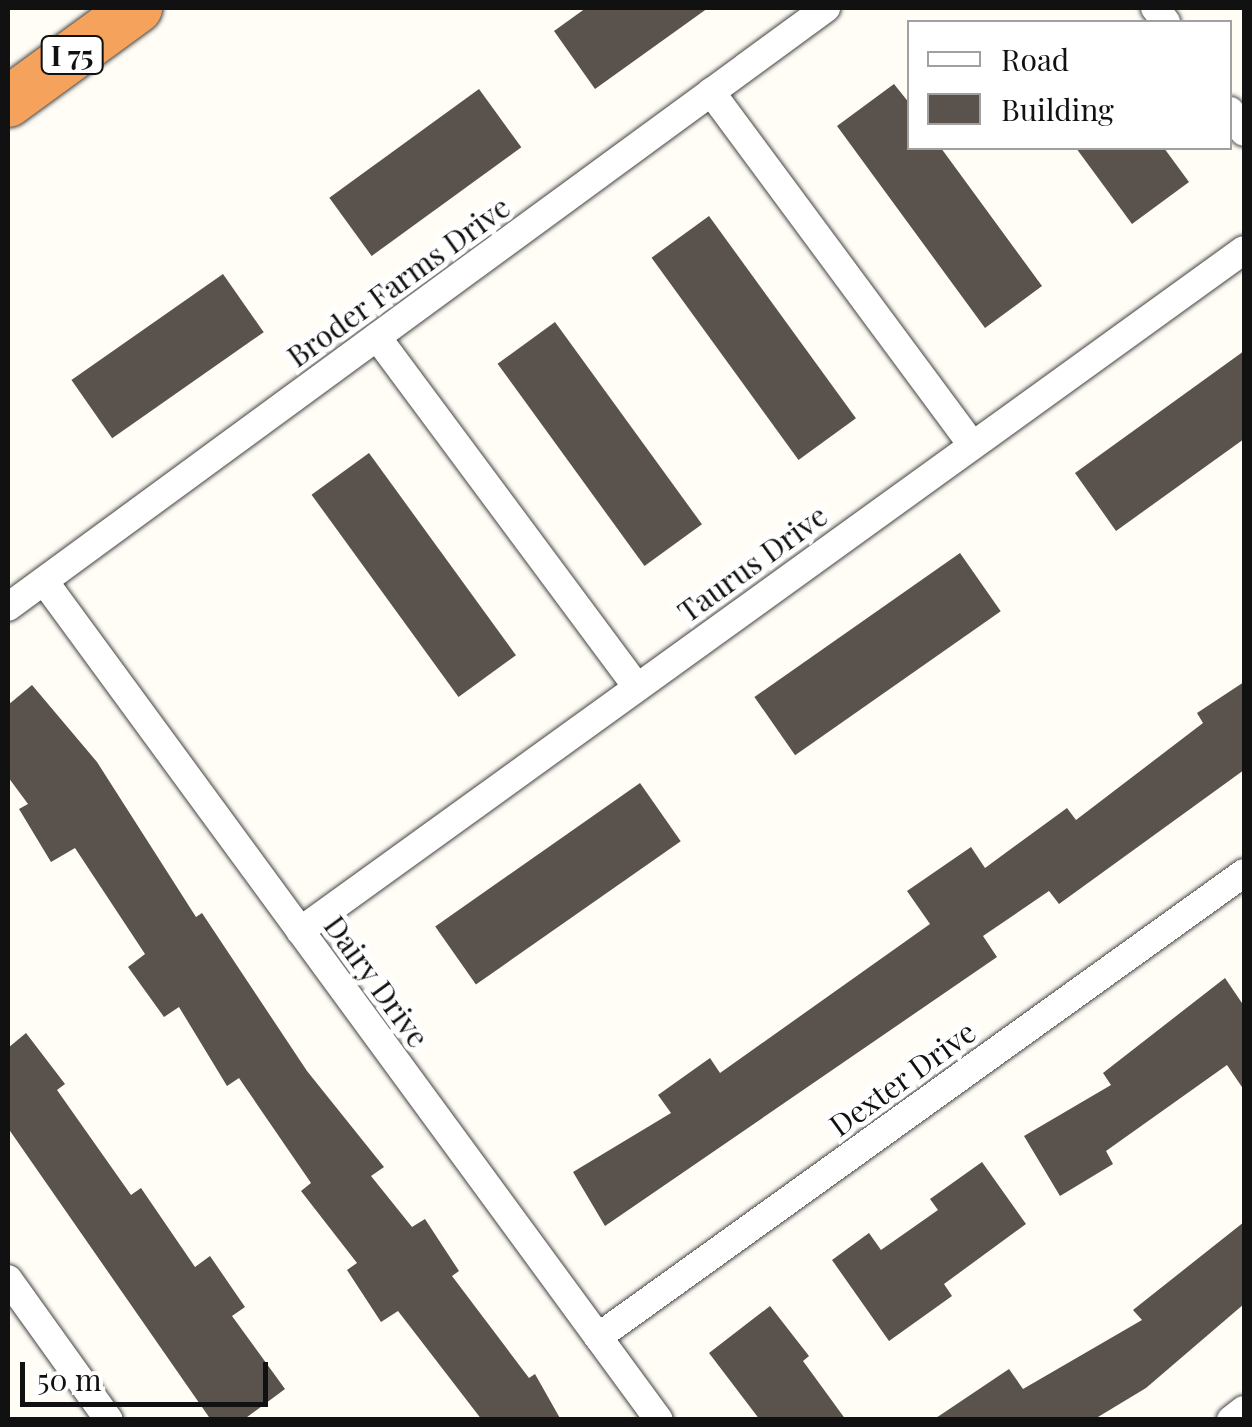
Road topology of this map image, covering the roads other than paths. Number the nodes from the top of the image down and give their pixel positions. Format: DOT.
graph roads {
  1 [pos="137,8"];
  2 [pos="826,8"];
  3 [pos="712,92"];
  4 [pos="8,102"];
  5 [pos="1244,250"];
  6 [pos="377,337"];
  7 [pos="971,444"];
  8 [pos="44,581"];
  9 [pos="8,608"];
  10 [pos="637,686"];
  11 [pos="1244,873"];
  12 [pos="300,931"];
  13 [pos="8,1280"];
  14 [pos="598,1336"];
  15 [pos="1244,1410"];
  16 [pos="109,1420"];
  17 [pos="658,1420"];
  18 [pos="1231,1420"];
  1 -- 4 [label="highway, I 75"];
  2 -- 3 [label="street, Broder Farms Drive"];
  3 -- 6 [label="street, Broder Farms Drive"];
  3 -- 7 [label="street"];
  5 -- 7 [label="street, Taurus Drive"];
  6 -- 8 [label="street, Broder Farms Drive"];
  6 -- 10 [label="street"];
  7 -- 10 [label="street, Taurus Drive"];
  8 -- 9 [label="street, Broder Farms Drive"];
  8 -- 12 [label="street, Dairy Drive"];
  10 -- 12 [label="street, Taurus Drive"];
  11 -- 14 [label="street, Dexter Drive"];
  12 -- 14 [label="street, Dairy Drive"];
  13 -- 16 [label="street"];
  14 -- 17 [label="street, Dairy Drive"];
  15 -- 18 [label="street"];
}
